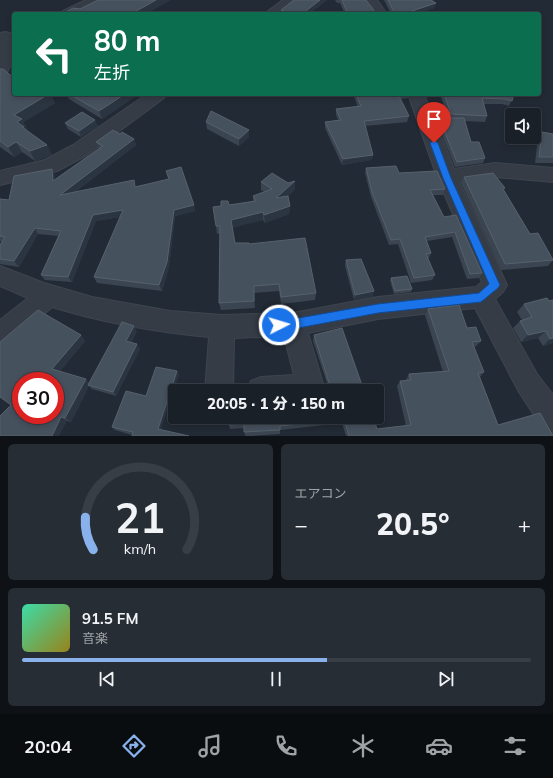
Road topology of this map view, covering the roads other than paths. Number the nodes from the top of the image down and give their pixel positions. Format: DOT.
graph roads {
  1 [pos="96,0"];
  2 [pos="292,0"];
  3 [pos="370,0"];
  4 [pos="72,12"];
  5 [pos="274,12"];
  6 [pos="379,12"];
  7 [pos="6,35"];
  8 [pos="0,71"];
  9 [pos="155,96"];
  10 [pos="417,96"];
  11 [pos="553,175"];
  12 [pos="0,178"];
  13 [pos="447,178"];
  14 [pos="0,276"];
  15 [pos="49,295"];
  16 [pos="481,297"];
  17 [pos="293,324"];
  18 [pos="222,327"];
  19 [pos="0,336"];
  20 [pos="219,384"];
  21 [pos="310,384"];
  22 [pos="553,419"];
  1 -- 4 [label="street"];
  2 -- 5 [label="street"];
  3 -- 6 [label="street"];
  7 -- 8 [label="street"];
  9 -- 12 [label="street"];
  10 -- 13 [label="street"];
  11 -- 13 [label="street"];
  13 -- 16 [label="street"];
  14 -- 15 [label="street"];
  15 -- 18 [label="street"];
  15 -- 19 [label="street"];
  16 -- 17 [label="street"];
  16 -- 22 [label="street"];
  17 -- 18 [label="street"];
  17 -- 21 [label="street"];
  18 -- 20 [label="street"];
}
